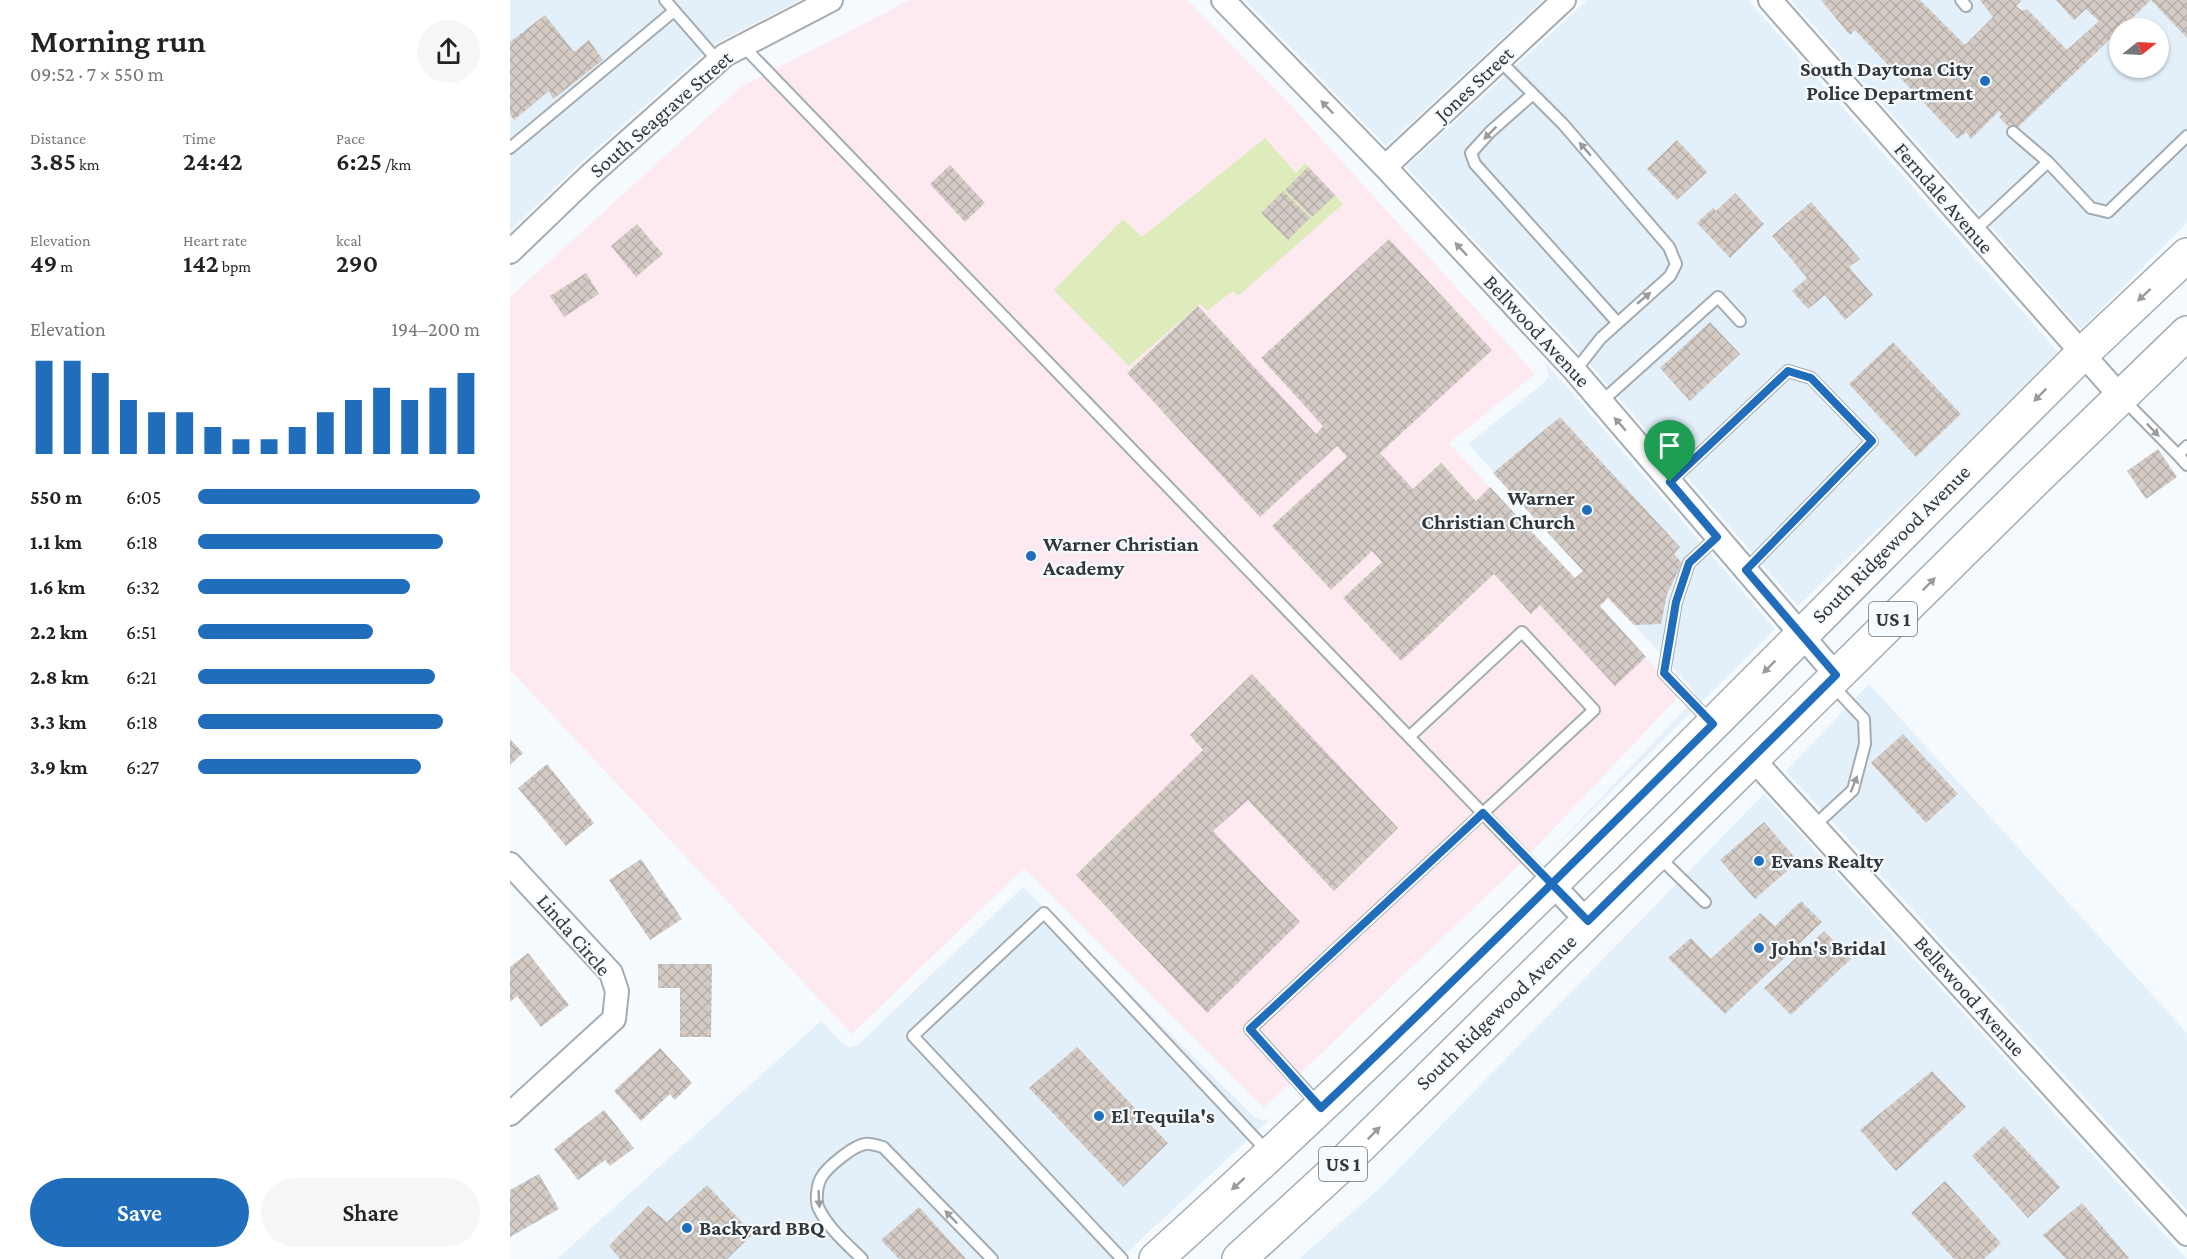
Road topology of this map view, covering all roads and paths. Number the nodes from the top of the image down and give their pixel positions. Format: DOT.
graph roads {
  1 [pos="665,0"];
  2 [pos="831,0"];
  3 [pos="1223,0"];
  4 [pos="1564,0"];
  5 [pos="1770,0"];
  6 [pos="674,11"];
  7 [pos="742,46"];
  8 [pos="1499,60"];
  9 [pos="718,61"];
  10 [pos="1533,94"];
  11 [pos="2013,132"];
  12 [pos="2187,136"];
  13 [pos="510,148"];
  14 [pos="2048,162"];
  15 [pos="1384,167"];
  16 [pos="1973,231"];
  17 [pos="510,252"];
  18 [pos="2187,255"];
  19 [pos="1740,321"];
  20 [pos="1617,322"];
  21 [pos="2187,333"];
  22 [pos="2082,354"];
  23 [pos="1575,371"];
  24 [pos="2120,396"];
  25 [pos="1601,402"];
  26 [pos="2187,446"];
  27 [pos="2178,455"];
  28 [pos="2187,465"];
  29 [pos="1670,482"];
  30 [pos="1717,537"];
  31 [pos="1746,570"];
  32 [pos="1801,634"];
  33 [pos="1833,679"];
  34 [pos="1713,724"];
  35 [pos="1409,737"];
  36 [pos="1752,758"];
  37 [pos="1483,813"];
  38 [pos="1815,826"];
  39 [pos="1656,853"];
  40 [pos="510,864"];
  41 [pos="1551,884"];
  42 [pos="1705,902"];
  43 [pos="1588,921"];
  44 [pos="1321,1108"];
  45 [pos="510,1114"];
  46 [pos="1271,1155"];
  47 [pos="2187,1234"];
  48 [pos="862,1259"];
  49 [pos="992,1259"];
  50 [pos="1122,1259"];
  51 [pos="1156,1259"];
  52 [pos="1239,1259"];
  1 -- 6 [label="lane"];
  2 -- 7 [label="street, South Seagrave Street"];
  15 -- 3 [label="street, Bellwood Avenue, one-way"];
  4 -- 8 [label="street, Jones Street"];
  5 -- 16 [label="street, Ferndale Avenue"];
  6 -- 9 [label="lane"];
  6 -- 13 [label="lane"];
  7 -- 9 [label="street, South Seagrave Street"];
  7 -- 35 [label="lane"];
  8 -- 10 [label="lane"];
  8 -- 15 [label="street, Jones Street"];
  9 -- 17 [label="street, South Seagrave Street"];
  20 -- 10 [label="lane, one-way"];
  10 -- 20 [label="lane, one-way"];
  11 -- 14 [label="lane"];
  12 -- 14 [label="lane"];
  14 -- 16 [label="lane"];
  23 -- 15 [label="street, Bellwood Avenue, one-way"];
  16 -- 22 [label="street, Ferndale Avenue"];
  18 -- 22 [label="main road, South Ridgewood Avenue / US 1, one-way"];
  19 -- 25 [label="lane"];
  20 -- 23 [label="lane"];
  21 -- 24 [label="main road, South Ridgewood Avenue / US 1"];
  22 -- 24 [label="street, Ferndale Avenue"];
  22 -- 32 [label="main road, South Ridgewood Avenue / US 1, one-way"];
  23 -- 25 [label="street, Bellwood Avenue"];
  24 -- 27 [label="lane, one-way"];
  33 -- 24 [label="main road, South Ridgewood Avenue / US 1, one-way"];
  29 -- 25 [label="street, Bellwood Avenue, one-way"];
  26 -- 27 [label="lane"];
  27 -- 28 [label="lane"];
  29 -- 30 [label="street, Bellwood Avenue"];
  29 -- 31 [label="lane"];
  30 -- 31 [label="street, Bellwood Avenue"];
  30 -- 34 [label="lane"];
  31 -- 32 [label="street, Bellwood Avenue"];
  32 -- 33 [label="street, Bellwood Avenue"];
  32 -- 34 [label="main road, South Ridgewood Avenue / US 1, one-way"];
  33 -- 36 [label="main road, South Ridgewood Avenue / US 1"];
  38 -- 33 [label="lane, one-way"];
  34 -- 41 [label="main road, South Ridgewood Avenue / US 1"];
  35 -- 37 [label="lane"];
  35 -- 37 [label="lane"];
  36 -- 38 [label="street, Bellewood Avenue"];
  36 -- 39 [label="main road, South Ridgewood Avenue / US 1"];
  37 -- 41 [label="lane"];
  37 -- 44 [label="lane"];
  38 -- 47 [label="street, Bellewood Avenue"];
  39 -- 42 [label="lane"];
  39 -- 43 [label="main road, South Ridgewood Avenue / US 1"];
  40 -- 45 [label="street, Linda Circle"];
  41 -- 43 [label="street"];
  41 -- 44 [label="main road, South Ridgewood Avenue / US 1"];
  52 -- 43 [label="main road, South Ridgewood Avenue / US 1, one-way"];
  44 -- 46 [label="main road, South Ridgewood Avenue / US 1"];
  46 -- 50 [label="lane"];
  46 -- 51 [label="main road, South Ridgewood Avenue / US 1, one-way"];
  49 -- 48 [label="lane, one-way"];
}
